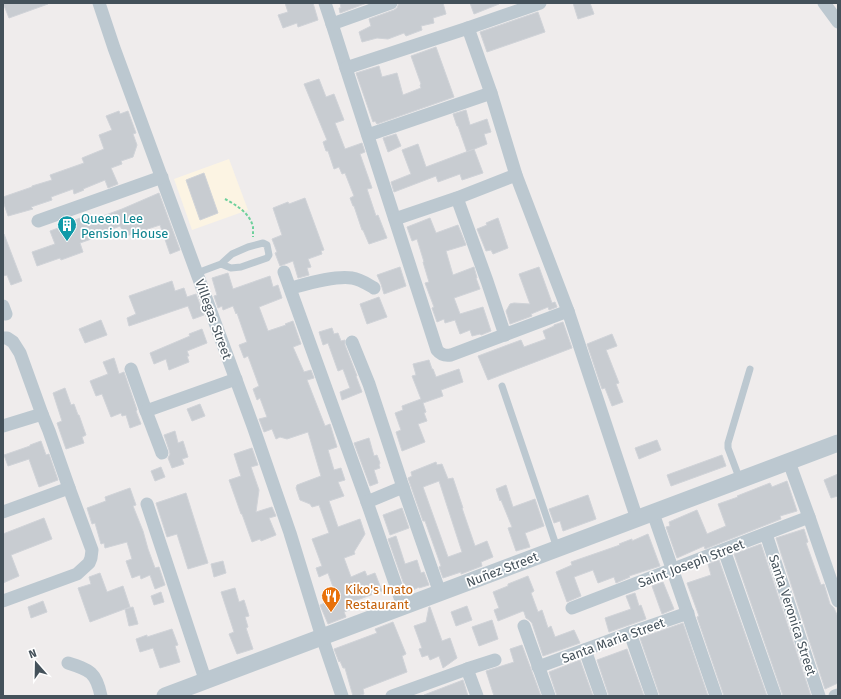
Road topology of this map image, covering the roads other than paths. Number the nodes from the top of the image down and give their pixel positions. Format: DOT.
graph roads {
  1 [pos="99,3"];
  2 [pos="325,3"];
  3 [pos="391,3"];
  4 [pos="540,3"];
  5 [pos="824,3"];
  6 [pos="838,22"];
  7 [pos="332,24"];
  8 [pos="468,28"];
  9 [pos="346,68"];
  10 [pos="491,93"];
  11 [pos="368,135"];
  12 [pos="516,175"];
  13 [pos="162,177"];
  14 [pos="457,198"];
  15 [pos="395,219"];
  16 [pos="38,221"];
  17 [pos="221,264"];
  18 [pos="284,272"];
  19 [pos="197,273"];
  20 [pos="291,288"];
  21 [pos="374,288"];
  22 [pos="568,311"];
  23 [pos="505,335"];
  24 [pos="3,338"];
  25 [pos="352,342"];
  26 [pos="131,369"];
  27 [pos="750,369"];
  28 [pos="236,379"];
  29 [pos="502,386"];
  30 [pos="146,411"];
  31 [pos="42,414"];
  32 [pos="3,426"];
  33 [pos="838,443"];
  34 [pos="162,453"];
  35 [pos="789,462"];
  36 [pos="740,480"];
  37 [pos="403,487"];
  38 [pos="69,488"];
  39 [pos="368,502"];
  40 [pos="147,504"];
  41 [pos="3,512"];
  42 [pos="653,513"];
  43 [pos="809,517"];
  44 [pos="637,519"];
  45 [pos="766,534"];
  46 [pos="557,549"];
  47 [pos="724,550"];
  48 [pos="673,569"];
  49 [pos="440,593"];
  50 [pos="3,601"];
  51 [pos="838,601"];
  52 [pos="403,606"];
  53 [pos="572,608"];
  54 [pos="688,613"];
  55 [pos="524,626"];
  56 [pos="630,633"];
  57 [pos="322,637"];
  58 [pos="585,650"];
  59 [pos="495,660"];
  60 [pos="68,663"];
  61 [pos="538,667"];
  62 [pos="468,669"];
  63 [pos="197,687"];
  64 [pos="838,695"];
  65 [pos="101,696"];
  66 [pos="166,696"];
  67 [pos="342,696"];
  68 [pos="392,696"];
  69 [pos="477,696"];
  70 [pos="549,696"];
  71 [pos="601,696"];
  72 [pos="652,696"];
  73 [pos="716,696"];
  74 [pos="775,696"];
  75 [pos="819,696"];
  76 [pos="835,696"];
  1 -- 13 [label="street, Villegas Street"];
  2 -- 7 [label="street"];
  3 -- 7 [label="street"];
  4 -- 8 [label="street"];
  5 -- 6 [label="street"];
  7 -- 9 [label="street"];
  8 -- 9 [label="street"];
  8 -- 10 [label="street"];
  9 -- 11 [label="street"];
  10 -- 11 [label="street"];
  10 -- 12 [label="street"];
  11 -- 15 [label="street"];
  12 -- 14 [label="street"];
  12 -- 22 [label="street"];
  13 -- 16 [label="street"];
  13 -- 19 [label="street, Villegas Street"];
  14 -- 15 [label="street"];
  14 -- 23 [label="street"];
  15 -- 23 [label="street"];
  17 -- 17 [label="lane"];
  17 -- 19 [label="lane"];
  18 -- 20 [label="street"];
  19 -- 28 [label="street, Villegas Street"];
  20 -- 21 [label="street"];
  20 -- 39 [label="street"];
  22 -- 23 [label="street"];
  22 -- 44 [label="street"];
  24 -- 31 [label="street"];
  25 -- 37 [label="street"];
  26 -- 30 [label="street"];
  27 -- 36 [label="lane"];
  28 -- 30 [label="street"];
  28 -- 57 [label="street, Villegas Street"];
  29 -- 46 [label="lane"];
  30 -- 34 [label="street"];
  31 -- 32 [label="street"];
  31 -- 38 [label="street"];
  33 -- 35 [label="street, Nuñez Street"];
  35 -- 36 [label="street, Nuñez Street"];
  35 -- 43 [label="street"];
  36 -- 42 [label="street, Nuñez Street"];
  37 -- 39 [label="street"];
  37 -- 49 [label="street"];
  38 -- 41 [label="street"];
  38 -- 50 [label="street"];
  39 -- 52 [label="street"];
  40 -- 63 [label="street"];
  42 -- 44 [label="street, Nuñez Street"];
  42 -- 48 [label="street"];
  43 -- 45 [label="street, Saint Joseph Street"];
  43 -- 51 [label="street"];
  44 -- 46 [label="street, Nuñez Street"];
  45 -- 47 [label="street, Saint Joseph Street"];
  45 -- 75 [label="street, Santa Veronica Street"];
  46 -- 49 [label="street, Nuñez Street"];
  47 -- 48 [label="street, Saint Joseph Street"];
  47 -- 74 [label="street"];
  48 -- 53 [label="street, Saint Joseph Street"];
  48 -- 54 [label="street"];
  49 -- 52 [label="street, Nuñez Street"];
  52 -- 57 [label="street, Nuñez Street"];
  54 -- 56 [label="street, Santa Maria Street"];
  54 -- 73 [label="street"];
  55 -- 61 [label="street"];
  56 -- 58 [label="street, Santa Maria Street"];
  56 -- 72 [label="street"];
  57 -- 63 [label="street, Nuñez Street"];
  57 -- 67 [label="street, Villegas Street"];
  58 -- 61 [label="street, Santa Maria Street"];
  58 -- 71 [label="street"];
  59 -- 62 [label="street"];
  60 -- 65 [label="street"];
  61 -- 70 [label="street"];
  62 -- 68 [label="street"];
  62 -- 69 [label="street"];
  63 -- 66 [label="street, Nuñez Street"];
  64 -- 76 [label="street"];
}
